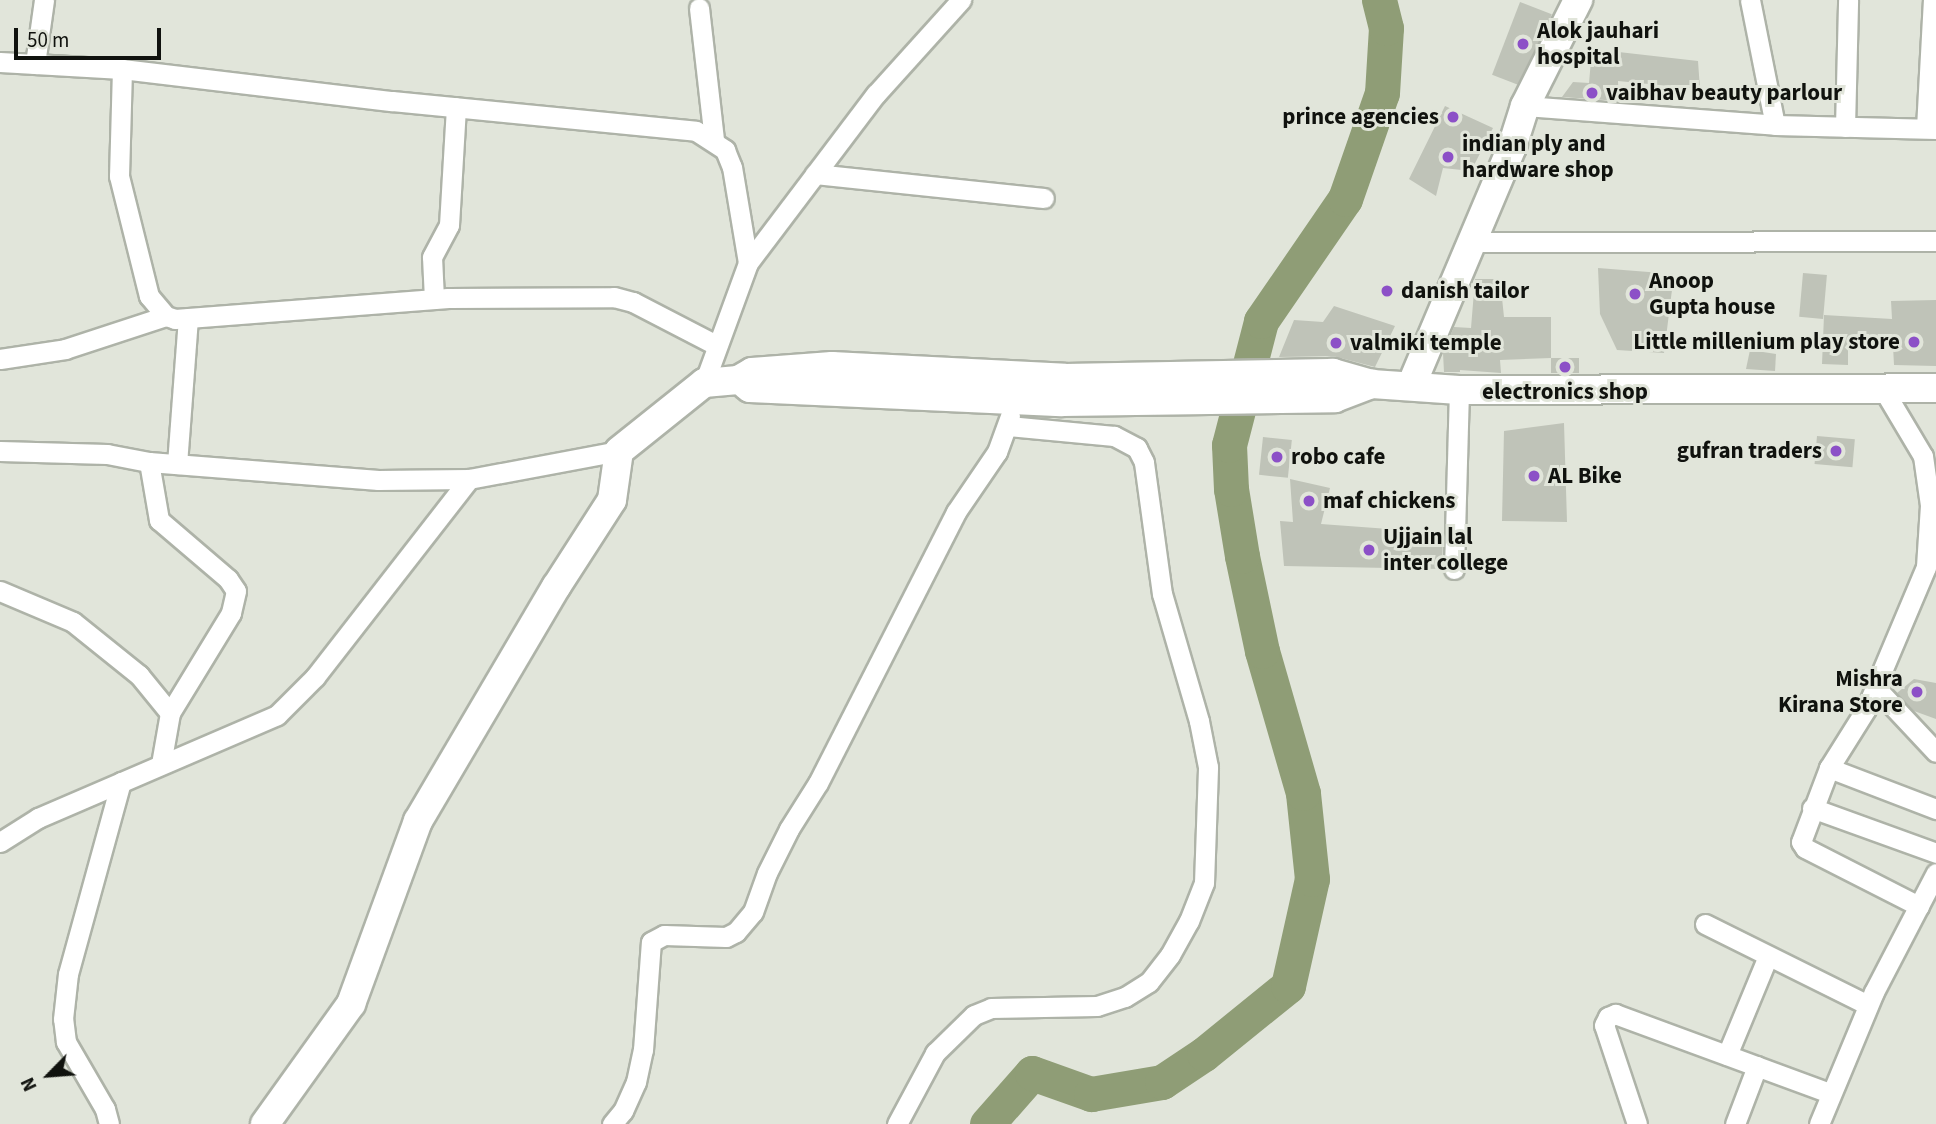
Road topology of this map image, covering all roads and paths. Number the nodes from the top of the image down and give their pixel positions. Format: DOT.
graph roads {
  1 [pos="44,0"];
  2 [pos="961,0"];
  3 [pos="1578,0"];
  4 [pos="1750,0"];
  5 [pos="1848,0"];
  6 [pos="1933,0"];
  7 [pos="699,8"];
  8 [pos="0,62"];
  9 [pos="35,64"];
  10 [pos="122,69"];
  11 [pos="1525,106"];
  12 [pos="456,107"];
  13 [pos="1775,125"];
  14 [pos="1845,127"];
  15 [pos="1931,129"];
  16 [pos="714,140"];
  17 [pos="815,174"];
  18 [pos="1044,198"];
  19 [pos="1936,241"];
  20 [pos="1472,242"];
  21 [pos="748,263"];
  22 [pos="434,299"];
  23 [pos="166,316"];
  24 [pos="188,318"];
  25 [pos="716,345"];
  26 [pos="0,359"];
  27 [pos="738,380"];
  28 [pos="704,383"];
  29 [pos="1410,386"];
  30 [pos="1936,388"];
  31 [pos="1883,389"];
  32 [pos="1063,390"];
  33 [pos="1459,390"];
  34 [pos="1014,398"];
  35 [pos="1008,426"];
  36 [pos="0,451"];
  37 [pos="619,451"];
  38 [pos="149,462"];
  39 [pos="177,464"];
  40 [pos="470,480"];
  41 [pos="1454,569"];
  42 [pos="0,591"];
  43 [pos="1875,687"];
  44 [pos="170,713"];
  45 [pos="1936,752"];
  46 [pos="161,764"];
  47 [pos="1829,768"];
  48 [pos="121,782"];
  49 [pos="1812,808"];
  50 [pos="1936,809"];
  51 [pos="0,842"];
  52 [pos="1936,853"];
  53 [pos="1936,873"];
  54 [pos="1927,900"];
  55 [pos="1705,925"];
  56 [pos="1769,956"];
  57 [pos="1868,1005"];
  58 [pos="1727,1055"];
  59 [pos="1757,1066"];
  60 [pos="1830,1093"];
  61 [pos="109,1124"];
  62 [pos="265,1124"];
  63 [pos="612,1124"];
  64 [pos="897,1124"];
  65 [pos="1637,1124"];
  66 [pos="1735,1124"];
  67 [pos="1819,1124"];
  1 -- 9 [label="street"];
  2 -- 17 [label="street"];
  3 -- 11 [label="street"];
  4 -- 13 [label="street"];
  5 -- 14 [label="street"];
  6 -- 15 [label="street"];
  7 -- 16 [label="street"];
  8 -- 9 [label="street"];
  9 -- 10 [label="street"];
  10 -- 12 [label="street"];
  10 -- 23 [label="street"];
  11 -- 13 [label="street"];
  11 -- 20 [label="street"];
  12 -- 16 [label="street"];
  12 -- 22 [label="street"];
  13 -- 14 [label="street"];
  14 -- 15 [label="street"];
  16 -- 21 [label="street"];
  17 -- 18 [label="street"];
  17 -- 21 [label="street"];
  19 -- 20 [label="street"];
  20 -- 29 [label="street"];
  21 -- 25 [label="street"];
  22 -- 24 [label="street"];
  22 -- 25 [label="street"];
  23 -- 24 [label="street"];
  23 -- 26 [label="street"];
  24 -- 39 [label="street"];
  25 -- 28 [label="street"];
  27 -- 28 [label="street"];
  27 -- 32 [label="street"];
  27 -- 34 [label="street"];
  28 -- 37 [label="street"];
  29 -- 32 [label="street"];
  29 -- 33 [label="street"];
  30 -- 31 [label="street"];
  31 -- 33 [label="street"];
  31 -- 43 [label="street"];
  32 -- 34 [label="street"];
  33 -- 41 [label="street"];
  34 -- 35 [label="street"];
  35 -- 63 [label="street"];
  35 -- 64 [label="street"];
  36 -- 38 [label="street"];
  37 -- 40 [label="street"];
  37 -- 62 [label="street"];
  38 -- 39 [label="street"];
  38 -- 44 [label="street"];
  39 -- 40 [label="street"];
  40 -- 46 [label="street"];
  42 -- 44 [label="street"];
  43 -- 45 [label="street"];
  43 -- 47 [label="street"];
  44 -- 46 [label="street"];
  46 -- 48 [label="street"];
  47 -- 49 [label="street"];
  47 -- 50 [label="street"];
  48 -- 51 [label="street"];
  48 -- 61 [label="street"];
  49 -- 52 [label="street"];
  49 -- 54 [label="street"];
  53 -- 54 [label="street"];
  54 -- 57 [label="street"];
  55 -- 56 [label="street"];
  56 -- 57 [label="street"];
  56 -- 58 [label="street"];
  57 -- 60 [label="street"];
  58 -- 59 [label="street"];
  58 -- 65 [label="street"];
  59 -- 60 [label="street"];
  59 -- 66 [label="street"];
  60 -- 67 [label="street"];
}
